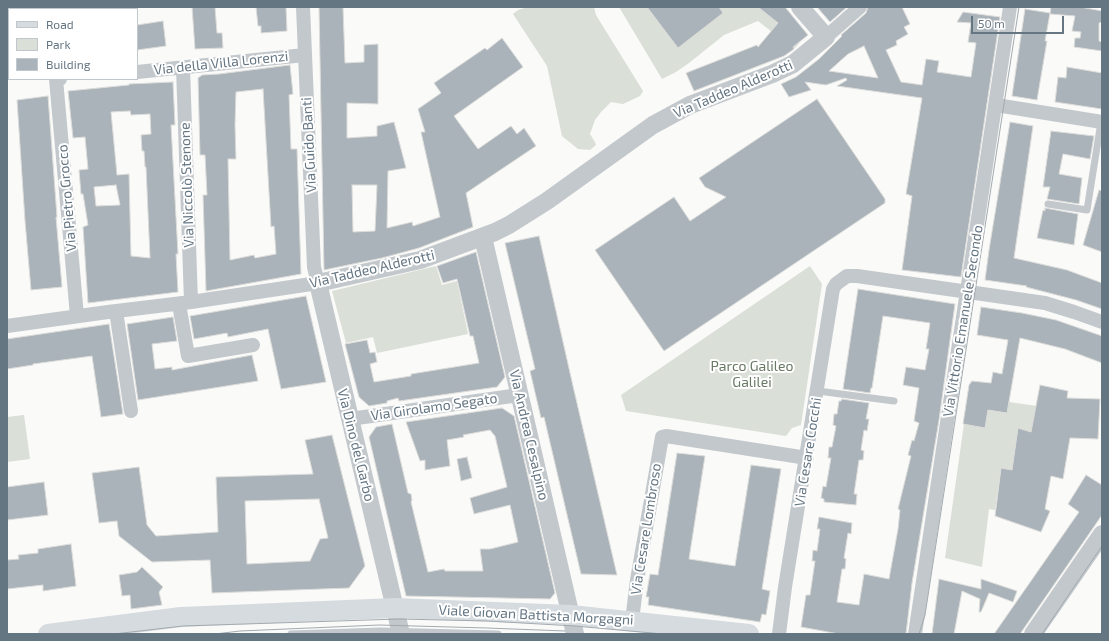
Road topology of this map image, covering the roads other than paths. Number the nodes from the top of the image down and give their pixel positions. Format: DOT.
graph roads {
  1 [pos="303,7"];
  2 [pos="800,7"];
  3 [pos="860,7"];
  4 [pos="1010,7"];
  5 [pos="826,37"];
  6 [pos="305,55"];
  7 [pos="183,68"];
  8 [pos="138,72"];
  9 [pos="56,80"];
  10 [pos="996,105"];
  11 [pos="1102,122"];
  12 [pos="1048,204"];
  13 [pos="483,237"];
  14 [pos="318,283"];
  15 [pos="967,293"];
  16 [pos="185,303"];
  17 [pos="116,311"];
  18 [pos="77,316"];
  19 [pos="1102,322"];
  20 [pos="7,326"];
  21 [pos="253,345"];
  22 [pos="818,391"];
  23 [pos="519,394"];
  24 [pos="894,401"];
  25 [pos="131,412"];
  26 [pos="350,418"];
  27 [pos="807,458"];
  28 [pos="1102,534"];
  29 [pos="395,608"];
  30 [pos="632,621"];
  31 [pos="573,625"];
  32 [pos="400,632"];
  33 [pos="48,634"];
  34 [pos="291,634"];
  35 [pos="498,634"];
  36 [pos="749,634"];
  37 [pos="779,634"];
  38 [pos="915,634"];
  39 [pos="1033,634"];
  1 -- 6 [label="street, Via Guido Banti"];
  2 -- 5 [label="street"];
  3 -- 5 [label="street, Via Taddeo Alderotti"];
  4 -- 10 [label="street, Via Vittorio Emanuele Secondo"];
  5 -- 13 [label="street, Via Taddeo Alderotti"];
  6 -- 7 [label="street, Via della Villa Lorenzi"];
  6 -- 14 [label="street, Via Guido Banti"];
  7 -- 8 [label="street, Via della Villa Lorenzi"];
  7 -- 16 [label="street, Via Niccolò Stenone"];
  9 -- 18 [label="street, Via Pietro Grocco"];
  10 -- 11 [label="street"];
  10 -- 15 [label="street, Via Vittorio Emanuele Secondo"];
  11 -- 12 [label="lane"];
  13 -- 14 [label="street, Via Taddeo Alderotti"];
  13 -- 23 [label="street, Via Andrea Cesalpino"];
  14 -- 16 [label="street, Via Taddeo Alderotti"];
  14 -- 26 [label="street, Via Dino del Garbo"];
  15 -- 19 [label="street"];
  15 -- 22 [label="street, Via Cesare Cocchi"];
  15 -- 38 [label="street, Via Vittorio Emanuele Secondo"];
  16 -- 17 [label="street, Via Taddeo Alderotti"];
  16 -- 21 [label="street, Via Niccolò Stenone"];
  17 -- 18 [label="street, Via Taddeo Alderotti"];
  17 -- 25 [label="street"];
  18 -- 20 [label="street, Via Taddeo Alderotti"];
  22 -- 24 [label="lane"];
  22 -- 27 [label="street, Via Cesare Cocchi"];
  23 -- 26 [label="street, Via Girolamo Segato"];
  23 -- 31 [label="street, Via Andrea Cesalpino"];
  26 -- 29 [label="street, Via Dino del Garbo"];
  27 -- 30 [label="street, Via Cesare Lombroso"];
  27 -- 37 [label="street, Via Cesare Cocchi"];
  28 -- 39 [label="street"];
  29 -- 31 [label="main road, Viale Giovan Battista Morgagni"];
  29 -- 32 [label="street"];
  29 -- 33 [label="main road, Viale Giovan Battista Morgagni"];
  30 -- 31 [label="main road, Viale Giovan Battista Morgagni"];
  30 -- 36 [label="main road, Viale Giovan Battista Morgagni"];
  32 -- 34 [label="lane, Viale Giovan Battista Morgagni"];
  32 -- 35 [label="lane, Viale Giovan Battista Morgagni"];
}
